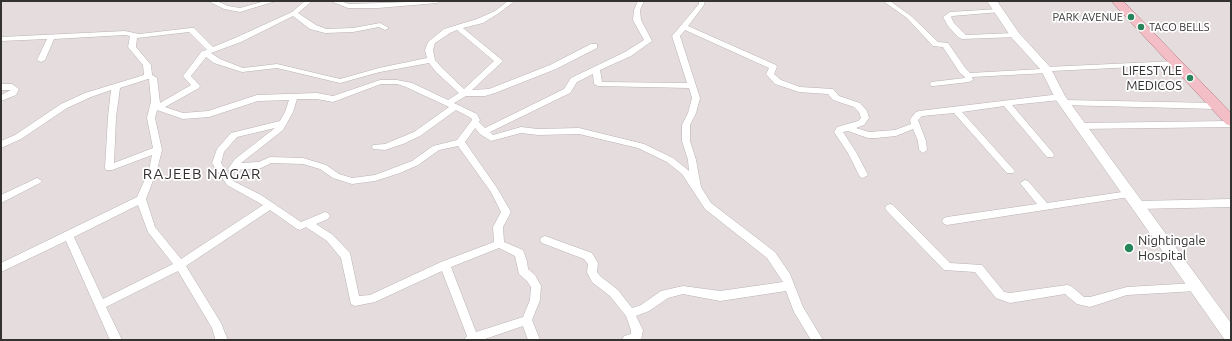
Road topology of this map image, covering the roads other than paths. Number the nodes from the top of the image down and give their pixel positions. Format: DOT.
graph roads {
  1 [pos="211,1"];
  2 [pos="273,1"];
  3 [pos="309,1"];
  4 [pos="333,1"];
  5 [pos="437,1"];
  6 [pos="512,1"];
  7 [pos="641,1"];
  8 [pos="702,1"];
  9 [pos="886,1"];
  10 [pos="1118,1"];
  11 [pos="1127,1"];
  12 [pos="995,6"];
  13 [pos="294,13"];
  14 [pos="684,26"];
  15 [pos="457,27"];
  16 [pos="384,28"];
  17 [pos="134,35"];
  18 [pos="1015,35"];
  19 [pos="52,36"];
  20 [pos="1,39"];
  21 [pos="594,46"];
  22 [pos="208,51"];
  23 [pos="41,60"];
  24 [pos="431,60"];
  25 [pos="1177,63"];
  26 [pos="596,69"];
  27 [pos="1046,70"];
  28 [pos="968,75"];
  29 [pos="148,76"];
  30 [pos="934,84"];
  31 [pos="116,85"];
  32 [pos="692,86"];
  33 [pos="1,87"];
  34 [pos="464,93"];
  35 [pos="1,98"];
  36 [pos="293,98"];
  37 [pos="1062,100"];
  38 [pos="156,104"];
  39 [pos="1006,104"];
  40 [pos="452,105"];
  41 [pos="1216,106"];
  42 [pos="1231,109"];
  43 [pos="956,110"];
  44 [pos="1231,121"];
  45 [pos="282,123"];
  46 [pos="475,123"];
  47 [pos="1231,124"];
  48 [pos="916,125"];
  49 [pos="1080,126"];
  50 [pos="848,128"];
  51 [pos="483,132"];
  52 [pos="460,142"];
  53 [pos="1,145"];
  54 [pos="376,147"];
  55 [pos="158,150"];
  56 [pos="923,150"];
  57 [pos="1050,155"];
  58 [pos="233,167"];
  59 [pos="1010,171"];
  60 [pos="863,175"];
  61 [pos="226,178"];
  62 [pos="38,181"];
  63 [pos="1025,183"];
  64 [pos="696,188"];
  65 [pos="1129,194"];
  66 [pos="1,199"];
  67 [pos="142,199"];
  68 [pos="1231,203"];
  69 [pos="1136,204"];
  70 [pos="270,205"];
  71 [pos="1044,206"];
  72 [pos="890,208"];
  73 [pos="325,216"];
  74 [pos="947,221"];
  75 [pos="307,223"];
  76 [pos="68,235"];
  77 [pos="545,240"];
  78 [pos="499,244"];
  79 [pos="180,265"];
  80 [pos="445,265"];
  81 [pos="1,268"];
  82 [pos="789,286"];
  83 [pos="1196,288"];
  84 [pos="101,305"];
  85 [pos="630,313"];
  86 [pos="527,320"];
  87 [pos="1231,336"];
  88 [pos="472,339"];
  89 [pos="116,340"];
  90 [pos="220,340"];
  91 [pos="534,340"];
  92 [pos="628,340"];
  93 [pos="817,340"];
  1 -- 2 [label="street"];
  3 -- 13 [label="street"];
  4 -- 5 [label="street"];
  6 -- 15 [label="street"];
  7 -- 26 [label="street"];
  8 -- 14 [label="street"];
  9 -- 28 [label="street"];
  10 -- 25 [label="main road"];
  11 -- 42 [label="main road"];
  12 -- 18 [label="street"];
  12 -- 18 [label="street"];
  13 -- 16 [label="street"];
  13 -- 22 [label="street"];
  14 -- 32 [label="street"];
  14 -- 50 [label="street"];
  15 -- 24 [label="street"];
  15 -- 34 [label="street"];
  17 -- 19 [label="street"];
  17 -- 22 [label="street"];
  17 -- 29 [label="street"];
  18 -- 27 [label="street"];
  19 -- 20 [label="street"];
  19 -- 23 [label="street"];
  21 -- 34 [label="street"];
  22 -- 24 [label="street"];
  22 -- 38 [label="street"];
  24 -- 34 [label="street"];
  25 -- 27 [label="street"];
  25 -- 41 [label="main road"];
  26 -- 32 [label="street"];
  26 -- 51 [label="street"];
  27 -- 28 [label="street"];
  27 -- 37 [label="street"];
  28 -- 30 [label="street"];
  29 -- 31 [label="street"];
  29 -- 38 [label="street"];
  31 -- 53 [label="street"];
  31 -- 55 [label="street"];
  32 -- 64 [label="street"];
  33 -- 35 [label="street"];
  34 -- 40 [label="street"];
  36 -- 38 [label="street"];
  36 -- 40 [label="street"];
  36 -- 45 [label="street"];
  37 -- 39 [label="street"];
  37 -- 41 [label="street"];
  37 -- 49 [label="street"];
  38 -- 55 [label="street"];
  39 -- 43 [label="street"];
  39 -- 57 [label="street"];
  40 -- 46 [label="street"];
  40 -- 54 [label="street"];
  41 -- 44 [label="main road"];
  43 -- 48 [label="street"];
  43 -- 59 [label="street"];
  45 -- 58 [label="street"];
  45 -- 61 [label="street"];
  46 -- 51 [label="street"];
  46 -- 52 [label="street"];
  47 -- 49 [label="street"];
  48 -- 50 [label="street"];
  48 -- 56 [label="street"];
  49 -- 65 [label="street"];
  50 -- 60 [label="street"];
  51 -- 64 [label="street"];
  52 -- 58 [label="street"];
  52 -- 78 [label="street"];
  55 -- 67 [label="street"];
  58 -- 61 [label="street"];
  61 -- 70 [label="street"];
  62 -- 66 [label="street"];
  63 -- 71 [label="street"];
  64 -- 82 [label="street"];
  65 -- 69 [label="street"];
  65 -- 71 [label="street"];
  67 -- 76 [label="street"];
  67 -- 79 [label="street"];
  68 -- 69 [label="street"];
  69 -- 83 [label="street"];
  70 -- 75 [label="street"];
  70 -- 79 [label="street"];
  71 -- 74 [label="street"];
  72 -- 83 [label="street"];
  73 -- 75 [label="street"];
  75 -- 80 [label="street"];
  76 -- 81 [label="street"];
  76 -- 84 [label="street"];
  77 -- 85 [label="street"];
  78 -- 80 [label="street"];
  78 -- 86 [label="street"];
  79 -- 84 [label="street"];
  79 -- 90 [label="street"];
  80 -- 88 [label="street"];
  82 -- 85 [label="street"];
  82 -- 93 [label="street"];
  83 -- 87 [label="street"];
  84 -- 89 [label="street"];
  85 -- 92 [label="street"];
  86 -- 88 [label="street"];
  86 -- 91 [label="street"];
}
